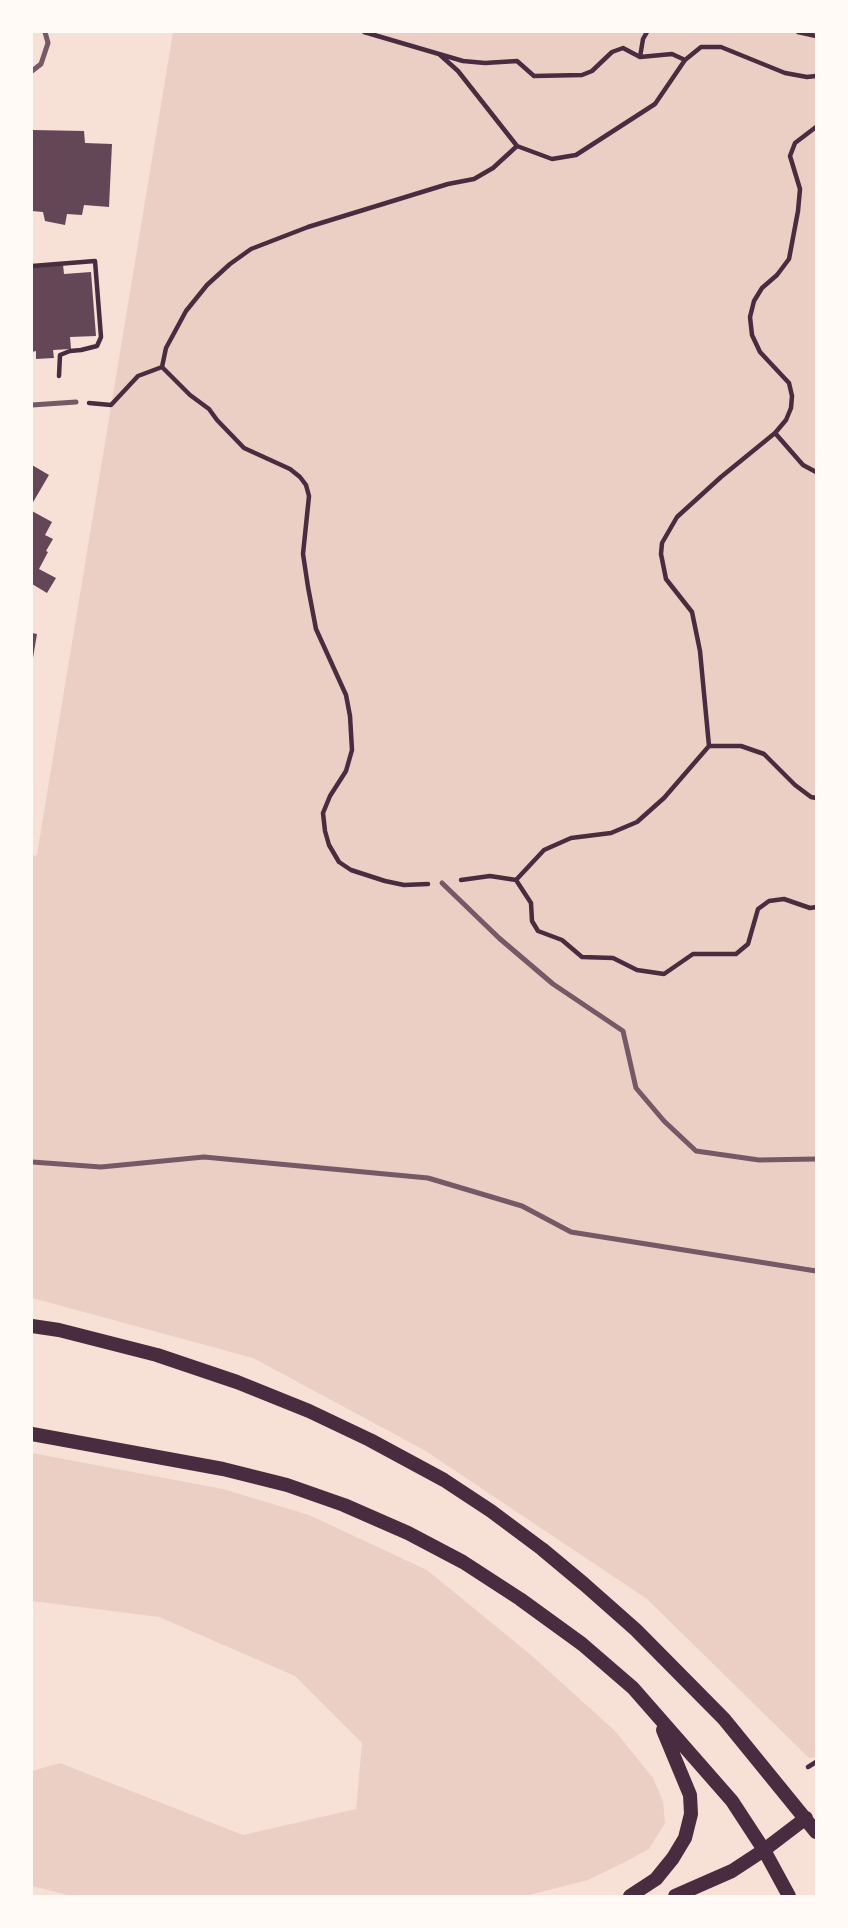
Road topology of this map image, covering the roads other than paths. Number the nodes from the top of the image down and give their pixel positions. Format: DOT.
graph roads {
  1 [pos="46,32"];
  2 [pos="32,71"];
  3 [pos="76,402"];
  4 [pos="32,405"];
  5 [pos="442,883"];
  6 [pos="817,1159"];
  7 [pos="32,1162"];
  8 [pos="817,1271"];
  9 [pos="32,1326"];
  10 [pos="32,1434"];
  11 [pos="656,1716"];
  12 [pos="806,1818"];
  13 [pos="817,1832"];
  14 [pos="764,1850"];
  15 [pos="630,1896"];
  16 [pos="675,1896"];
  17 [pos="789,1896"];
  1 -- 2 [label="lane"];
  3 -- 4 [label="lane"];
  5 -- 6 [label="lane"];
  7 -- 8 [label="lane"];
  9 -- 12 [label="main road"];
  10 -- 11 [label="main road"];
  11 -- 14 [label="main road"];
  11 -- 15 [label="main road"];
  12 -- 13 [label="main road"];
  12 -- 14 [label="main road"];
  14 -- 16 [label="main road"];
  14 -- 17 [label="main road"];
}
